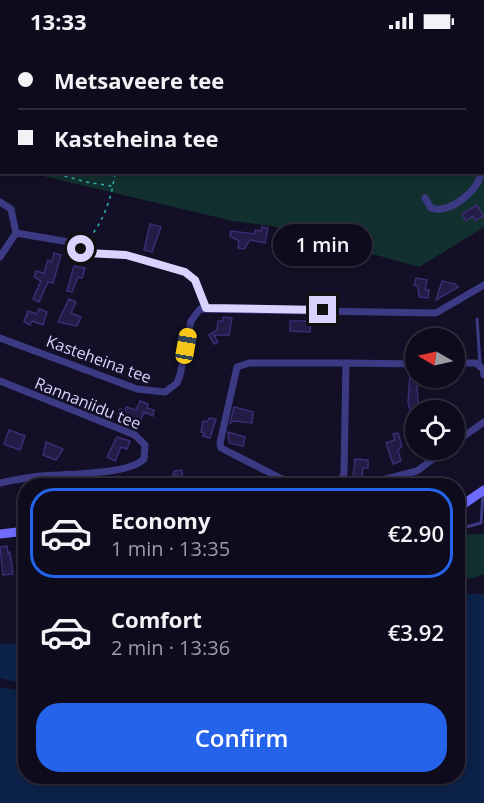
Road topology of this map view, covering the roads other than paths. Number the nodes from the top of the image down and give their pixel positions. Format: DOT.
graph roads {
  1 [pos="481,174"];
  2 [pos="425,198"];
  3 [pos="0,202"];
  4 [pos="16,233"];
  5 [pos="0,257"];
  6 [pos="484,285"];
  7 [pos="206,308"];
  8 [pos="477,319"];
  9 [pos="0,338"];
  10 [pos="346,363"];
  11 [pos="405,364"];
  12 [pos="465,364"];
  13 [pos="480,365"];
  14 [pos="484,375"];
  15 [pos="0,381"];
  16 [pos="484,422"];
  17 [pos="465,435"];
  18 [pos="432,460"];
  19 [pos="29,478"];
  20 [pos="280,478"];
  21 [pos="342,478"];
  22 [pos="390,478"];
  23 [pos="18,480"];
  24 [pos="0,483"];
  25 [pos="483,491"];
  26 [pos="465,503"];
  27 [pos="465,527"];
  28 [pos="18,532"];
  29 [pos="0,534"];
  1 -- 2 [label="street"];
  3 -- 4 [label="street"];
  4 -- 5 [label="street"];
  4 -- 7 [label="street"];
  6 -- 7 [label="street"];
  7 -- 9 [label="street, Kasteheina tee"];
  8 -- 13 [label="lane"];
  10 -- 11 [label="street"];
  10 -- 20 [label="street"];
  10 -- 21 [label="street"];
  12 -- 13 [label="street"];
  13 -- 14 [label="street"];
  15 -- 19 [label="street, Rannaniidu tee"];
  16 -- 17 [label="street"];
  18 -- 22 [label="street"];
  23 -- 24 [label="street, Rannaniidu tee"];
  25 -- 26 [label="street"];
  25 -- 27 [label="lane"];
  28 -- 29 [label="street"];
}
